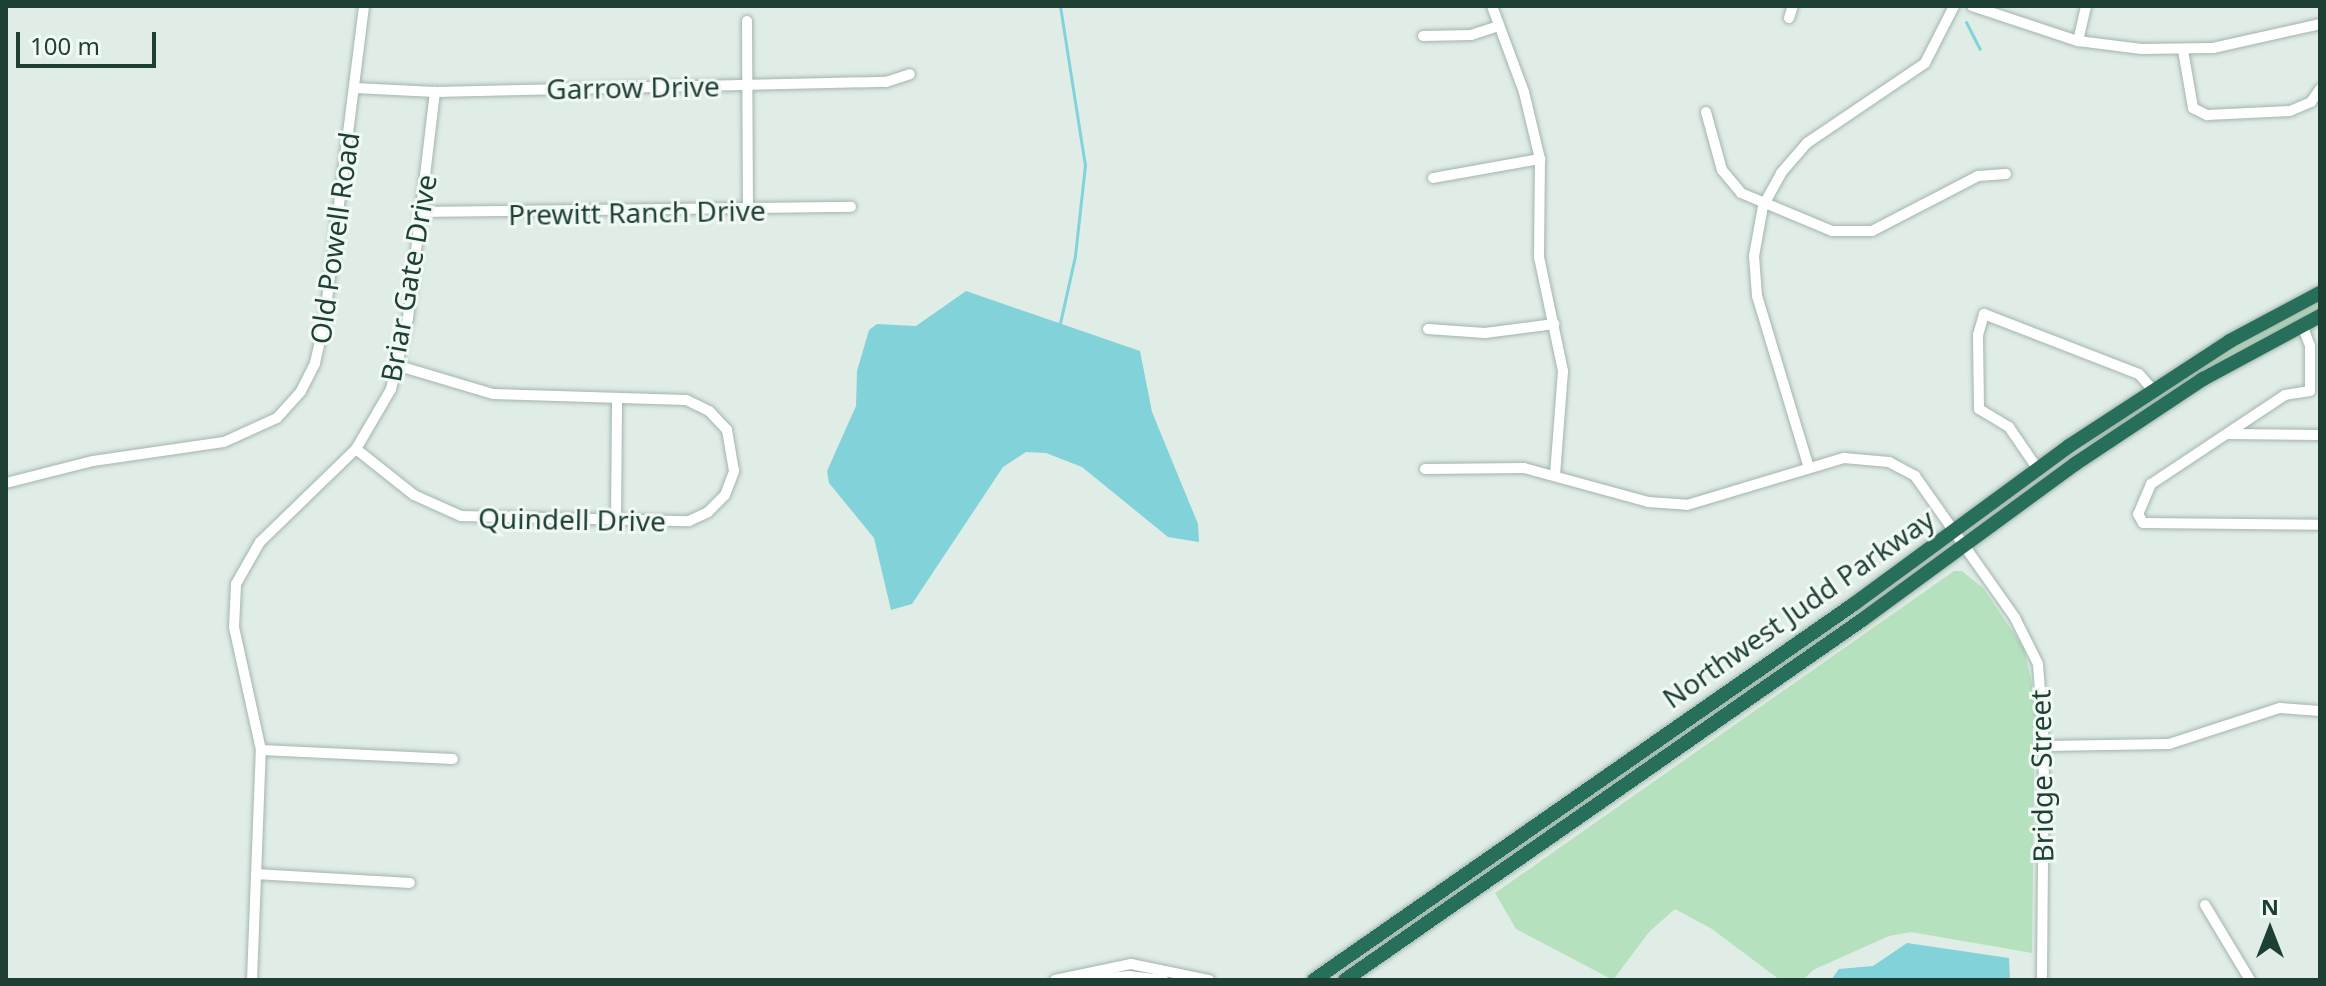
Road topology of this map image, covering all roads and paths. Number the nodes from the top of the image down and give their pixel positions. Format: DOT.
graph roads {
  1 [pos="364,6"];
  2 [pos="1492,6"];
  3 [pos="1793,6"];
  4 [pos="1954,6"];
  5 [pos="1972,6"];
  6 [pos="2086,6"];
  7 [pos="1789,18"];
  8 [pos="747,21"];
  9 [pos="2320,24"];
  10 [pos="1499,26"];
  11 [pos="1423,36"];
  12 [pos="2078,41"];
  13 [pos="2183,50"];
  14 [pos="910,74"];
  15 [pos="748,85"];
  16 [pos="355,88"];
  17 [pos="2320,89"];
  18 [pos="435,92"];
  19 [pos="1706,112"];
  20 [pos="1540,159"];
  21 [pos="2006,174"];
  22 [pos="1433,178"];
  23 [pos="1763,206"];
  24 [pos="851,207"];
  25 [pos="748,209"];
  26 [pos="423,212"];
  27 [pos="2320,293"];
  28 [pos="2320,316"];
  29 [pos="1554,324"];
  30 [pos="2302,325"];
  31 [pos="1428,329"];
  32 [pos="399,366"];
  33 [pos="2153,390"];
  34 [pos="2315,391"];
  35 [pos="617,398"];
  36 [pos="2227,434"];
  37 [pos="2320,435"];
  38 [pos="356,449"];
  39 [pos="1809,468"];
  40 [pos="2037,468"];
  41 [pos="1425,469"];
  42 [pos="1555,475"];
  43 [pos="6,483"];
  44 [pos="616,521"];
  45 [pos="2320,525"];
  46 [pos="1955,530"];
  47 [pos="1964,545"];
  48 [pos="2320,711"];
  49 [pos="2044,746"];
  50 [pos="261,750"];
  51 [pos="453,759"];
  52 [pos="256,874"];
  53 [pos="410,883"];
  54 [pos="2205,905"];
  55 [pos="252,980"];
  56 [pos="1055,980"];
  57 [pos="1088,980"];
  58 [pos="1164,980"];
  59 [pos="1209,980"];
  60 [pos="1314,980"];
  61 [pos="1345,980"];
  62 [pos="2042,980"];
  63 [pos="2250,980"];
  1 -- 16 [label="street, Old Powell Road"];
  2 -- 10 [label="street"];
  3 -- 7 [label="street"];
  4 -- 23 [label="street"];
  5 -- 12 [label="street"];
  6 -- 12 [label="street"];
  8 -- 15 [label="street"];
  9 -- 13 [label="street"];
  10 -- 11 [label="street"];
  10 -- 20 [label="street"];
  12 -- 13 [label="street"];
  13 -- 17 [label="street"];
  14 -- 15 [label="street, Garrow Drive"];
  15 -- 18 [label="street, Garrow Drive"];
  15 -- 25 [label="street"];
  16 -- 18 [label="street, Garrow Drive"];
  16 -- 43 [label="street, Old Powell Road"];
  18 -- 26 [label="street, Briar Gate Drive"];
  19 -- 23 [label="street"];
  20 -- 22 [label="street"];
  20 -- 29 [label="street"];
  21 -- 23 [label="street"];
  23 -- 39 [label="street"];
  24 -- 25 [label="street, Prewitt Ranch Drive"];
  25 -- 26 [label="street, Prewitt Ranch Drive"];
  26 -- 32 [label="street, Briar Gate Drive"];
  27 -- 33 [label="highway, Northwest Judd Parkway"];
  28 -- 30 [label="highway, Northwest Judd Parkway"];
  29 -- 31 [label="street"];
  29 -- 42 [label="street"];
  30 -- 34 [label="street"];
  30 -- 47 [label="highway, Northwest Judd Parkway"];
  32 -- 35 [label="street, Quindell Drive"];
  32 -- 38 [label="street, Briar Gate Drive"];
  33 -- 40 [label="highway, Northwest Judd Parkway"];
  33 -- 40 [label="street"];
  34 -- 36 [label="street"];
  35 -- 44 [label="street"];
  35 -- 44 [label="street, Quindell Drive"];
  36 -- 37 [label="street"];
  36 -- 45 [label="street"];
  38 -- 44 [label="street, Quindell Drive"];
  38 -- 50 [label="street, Briar Gate Drive"];
  39 -- 42 [label="street, Bridge Street"];
  39 -- 46 [label="street, Bridge Street"];
  40 -- 46 [label="highway, Northwest Judd Parkway"];
  41 -- 42 [label="street, Bridge Street"];
  46 -- 47 [label="street, Bridge Street"];
  46 -- 60 [label="highway, Northwest Judd Parkway"];
  47 -- 49 [label="street, Bridge Street"];
  47 -- 61 [label="highway, Northwest Judd Parkway"];
  48 -- 49 [label="street"];
  49 -- 62 [label="street, Bridge Street"];
  50 -- 51 [label="street"];
  50 -- 52 [label="street, Briar Gate Drive"];
  52 -- 53 [label="street"];
  52 -- 55 [label="street, Briar Gate Drive"];
  54 -- 63 [label="street"];
  56 -- 59 [label="street"];
  57 -- 58 [label="street"];
}
